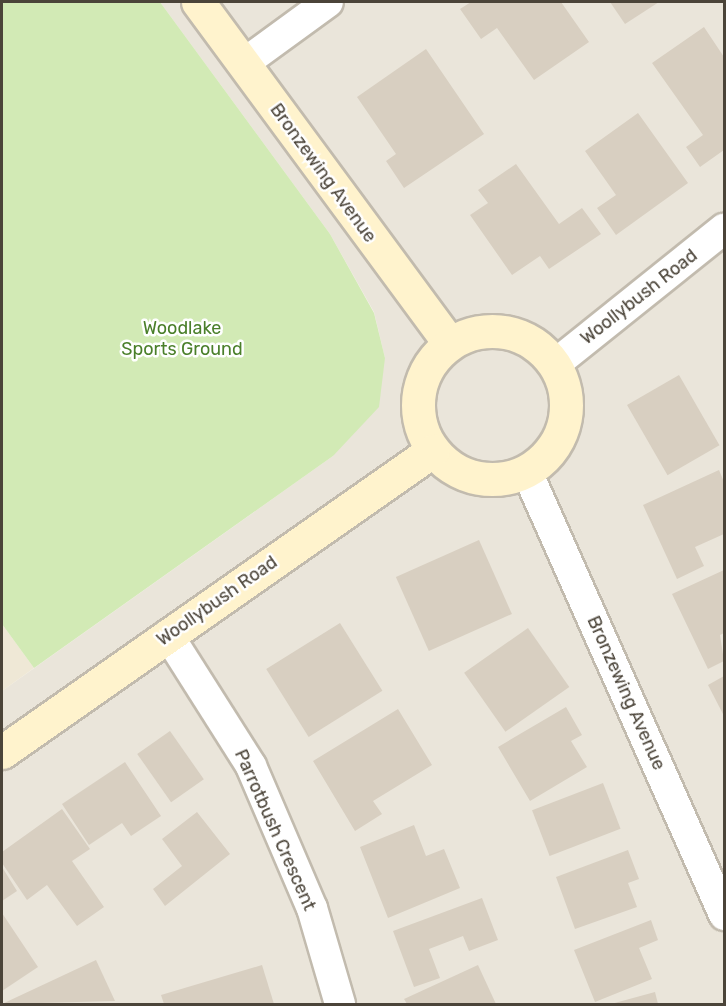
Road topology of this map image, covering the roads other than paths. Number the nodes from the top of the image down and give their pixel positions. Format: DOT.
graph roads {
  1 [pos="198,2"];
  2 [pos="328,2"];
  3 [pos="243,64"];
  4 [pos="724,230"];
  5 [pos="449,343"];
  6 [pos="554,364"];
  7 [pos="432,451"];
  8 [pos="527,472"];
  9 [pos="168,635"];
  10 [pos="2,752"];
  11 [pos="724,915"];
  12 [pos="340,1005"];
  1 -- 3 [label="street, Bronzewing Avenue"];
  2 -- 3 [label="street"];
  3 -- 5 [label="street, Bronzewing Avenue"];
  4 -- 6 [label="street, Woollybush Road"];
  5 -- 6 [label="street"];
  5 -- 7 [label="street"];
  6 -- 8 [label="street"];
  7 -- 8 [label="street"];
  7 -- 9 [label="street, Woollybush Road"];
  8 -- 11 [label="street, Bronzewing Avenue"];
  9 -- 10 [label="street, Woollybush Road"];
  9 -- 12 [label="street, Parrotbush Crescent"];
}
